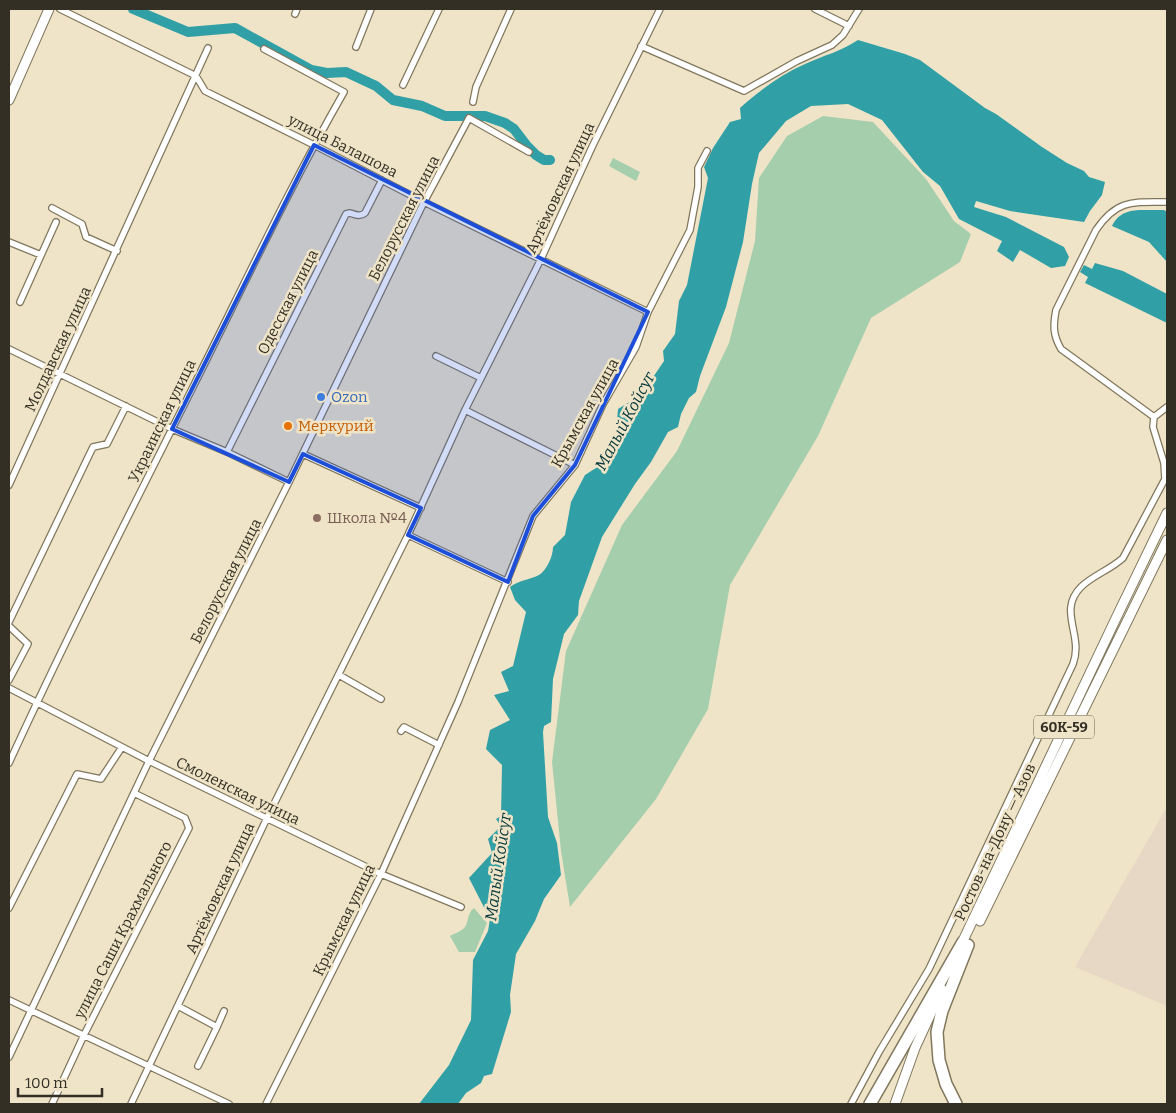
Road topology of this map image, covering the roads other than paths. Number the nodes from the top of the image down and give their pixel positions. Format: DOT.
graph roads {
  1 [pos="49,9"];
  2 [pos="60,9"];
  3 [pos="371,9"];
  4 [pos="439,9"];
  5 [pos="511,9"];
  6 [pos="660,9"];
  7 [pos="815,9"];
  8 [pos="859,9"];
  9 [pos="849,26"];
  10 [pos="641,46"];
  11 [pos="356,47"];
  12 [pos="208,48"];
  13 [pos="264,49"];
  14 [pos="196,76"];
  15 [pos="403,85"];
  16 [pos="9,100"];
  17 [pos="473,102"];
  18 [pos="314,145"];
  19 [pos="707,151"];
  20 [pos="529,152"];
  21 [pos="382,180"];
  22 [pos="424,202"];
  23 [pos="1167,202"];
  24 [pos="52,208"];
  25 [pos="56,222"];
  26 [pos="9,242"];
  27 [pos="117,251"];
  28 [pos="41,255"];
  29 [pos="541,258"];
  30 [pos="20,302"];
  31 [pos="648,312"];
  32 [pos="9,349"];
  33 [pos="436,356"];
  34 [pos="60,374"];
  35 [pos="481,378"];
  36 [pos="126,406"];
  37 [pos="1167,407"];
  38 [pos="465,410"];
  39 [pos="1154,418"];
  40 [pos="172,428"];
  41 [pos="227,452"];
  42 [pos="303,454"];
  43 [pos="575,465"];
  44 [pos="289,482"];
  45 [pos="9,485"];
  46 [pos="421,508"];
  47 [pos="1167,513"];
  48 [pos="408,535"];
  49 [pos="1167,540"];
  50 [pos="508,582"];
  51 [pos="9,622"];
  52 [pos="9,626"];
  53 [pos="338,675"];
  54 [pos="9,680"];
  55 [pos="9,688"];
  56 [pos="381,699"];
  57 [pos="36,703"];
  58 [pos="401,731"];
  59 [pos="439,745"];
  60 [pos="122,747"];
  61 [pos="149,761"];
  62 [pos="9,763"];
  63 [pos="134,793"];
  64 [pos="267,818"];
  65 [pos="381,874"];
  66 [pos="460,907"];
  67 [pos="9,908"];
  68 [pos="966,943"];
  69 [pos="9,1000"];
  70 [pos="178,1006"];
  71 [pos="32,1010"];
  72 [pos="224,1011"];
  73 [pos="217,1027"];
  74 [pos="84,1035"];
  75 [pos="9,1057"];
  76 [pos="149,1066"];
  77 [pos="198,1066"];
  78 [pos="52,1104"];
  79 [pos="131,1104"];
  80 [pos="229,1104"];
  81 [pos="266,1104"];
  82 [pos="851,1104"];
  83 [pos="870,1104"];
  84 [pos="895,1104"];
  85 [pos="900,1104"];
  86 [pos="956,1104"];
  1 -- 16 [label="main road"];
  2 -- 14 [label="street, улица Балашова"];
  3 -- 11 [label="street"];
  4 -- 15 [label="street"];
  5 -- 17 [label="street"];
  6 -- 10 [label="street, Артёмовская улица"];
  7 -- 9 [label="street"];
  8 -- 9 [label="street"];
  9 -- 10 [label="street"];
  10 -- 29 [label="street, Артёмовская улица"];
  12 -- 14 [label="street, Молдавская улица"];
  13 -- 18 [label="street, Украинская улица"];
  14 -- 18 [label="street, улица Балашова"];
  14 -- 27 [label="street, Молдавская улица"];
  18 -- 21 [label="street, улица Балашова"];
  18 -- 40 [label="street, Украинская улица"];
  19 -- 31 [label="street, Крымская улица"];
  20 -- 22 [label="street, Белорусская улица"];
  21 -- 22 [label="street, улица Балашова"];
  21 -- 41 [label="street, Одесская улица"];
  22 -- 29 [label="street, улица Балашова"];
  22 -- 42 [label="street, Белорусская улица"];
  23 -- 39 [label="street"];
  24 -- 27 [label="street"];
  25 -- 28 [label="street"];
  26 -- 28 [label="street"];
  27 -- 34 [label="street, Молдавская улица"];
  28 -- 30 [label="street"];
  29 -- 31 [label="street, улица Балашова"];
  29 -- 35 [label="street, Артёмовская улица"];
  31 -- 43 [label="street, Крымская улица"];
  32 -- 34 [label="street"];
  33 -- 35 [label="street"];
  34 -- 36 [label="street"];
  34 -- 45 [label="street, Молдавская улица"];
  35 -- 38 [label="street, Артёмовская улица"];
  36 -- 40 [label="street"];
  36 -- 51 [label="street"];
  37 -- 39 [label="street"];
  38 -- 43 [label="street"];
  38 -- 46 [label="street, Артёмовская улица"];
  39 -- 82 [label="street"];
  40 -- 41 [label="street"];
  40 -- 57 [label="street, Украинская улица"];
  41 -- 44 [label="street"];
  42 -- 44 [label="street, Белорусская улица"];
  42 -- 46 [label="street"];
  43 -- 50 [label="street, Крымская улица"];
  44 -- 61 [label="street, Белорусская улица"];
  46 -- 48 [label="street, Артёмовская улица"];
  47 -- 68 [label="main road, Ростов-на-Дону — Азов / 60К-59"];
  48 -- 50 [label="street"];
  48 -- 53 [label="street, Артёмовская улица"];
  49 -- 68 [label="main road, Ростов-на-Дону — Азов / 60К-59"];
  50 -- 59 [label="street, Крымская улица"];
  52 -- 54 [label="street"];
  53 -- 56 [label="street"];
  53 -- 64 [label="street, Артёмовская улица"];
  55 -- 57 [label="street, Смоленская улица"];
  57 -- 60 [label="street, Смоленская улица"];
  57 -- 62 [label="street, Украинская улица"];
  58 -- 59 [label="street"];
  59 -- 65 [label="street, Крымская улица"];
  60 -- 61 [label="street, Смоленская улица"];
  60 -- 67 [label="street"];
  61 -- 63 [label="street, Белорусская улица"];
  61 -- 64 [label="street, Смоленская улица"];
  63 -- 71 [label="street, Белорусская улица"];
  63 -- 74 [label="street, улица Саши Крахмального"];
  64 -- 65 [label="street, Смоленская улица"];
  64 -- 70 [label="street, Артёмовская улица"];
  65 -- 66 [label="street, Смоленская улица"];
  65 -- 81 [label="street, Крымская улица"];
  68 -- 83 [label="highway"];
  68 -- 84 [label="main road, Ростов-на-Дону — Азов / 60К-59"];
  68 -- 85 [label="main road, Ростов-на-Дону — Азов / 60К-59"];
  68 -- 86 [label="highway"];
  69 -- 71 [label="street"];
  70 -- 73 [label="street"];
  70 -- 76 [label="street, Артёмовская улица"];
  71 -- 74 [label="street"];
  71 -- 75 [label="street, Белорусская улица"];
  72 -- 73 [label="street"];
  73 -- 77 [label="street"];
  74 -- 76 [label="street"];
  74 -- 78 [label="street, улица Саши Крахмального"];
  76 -- 79 [label="street, Артёмовская улица"];
  76 -- 80 [label="street"];
}
